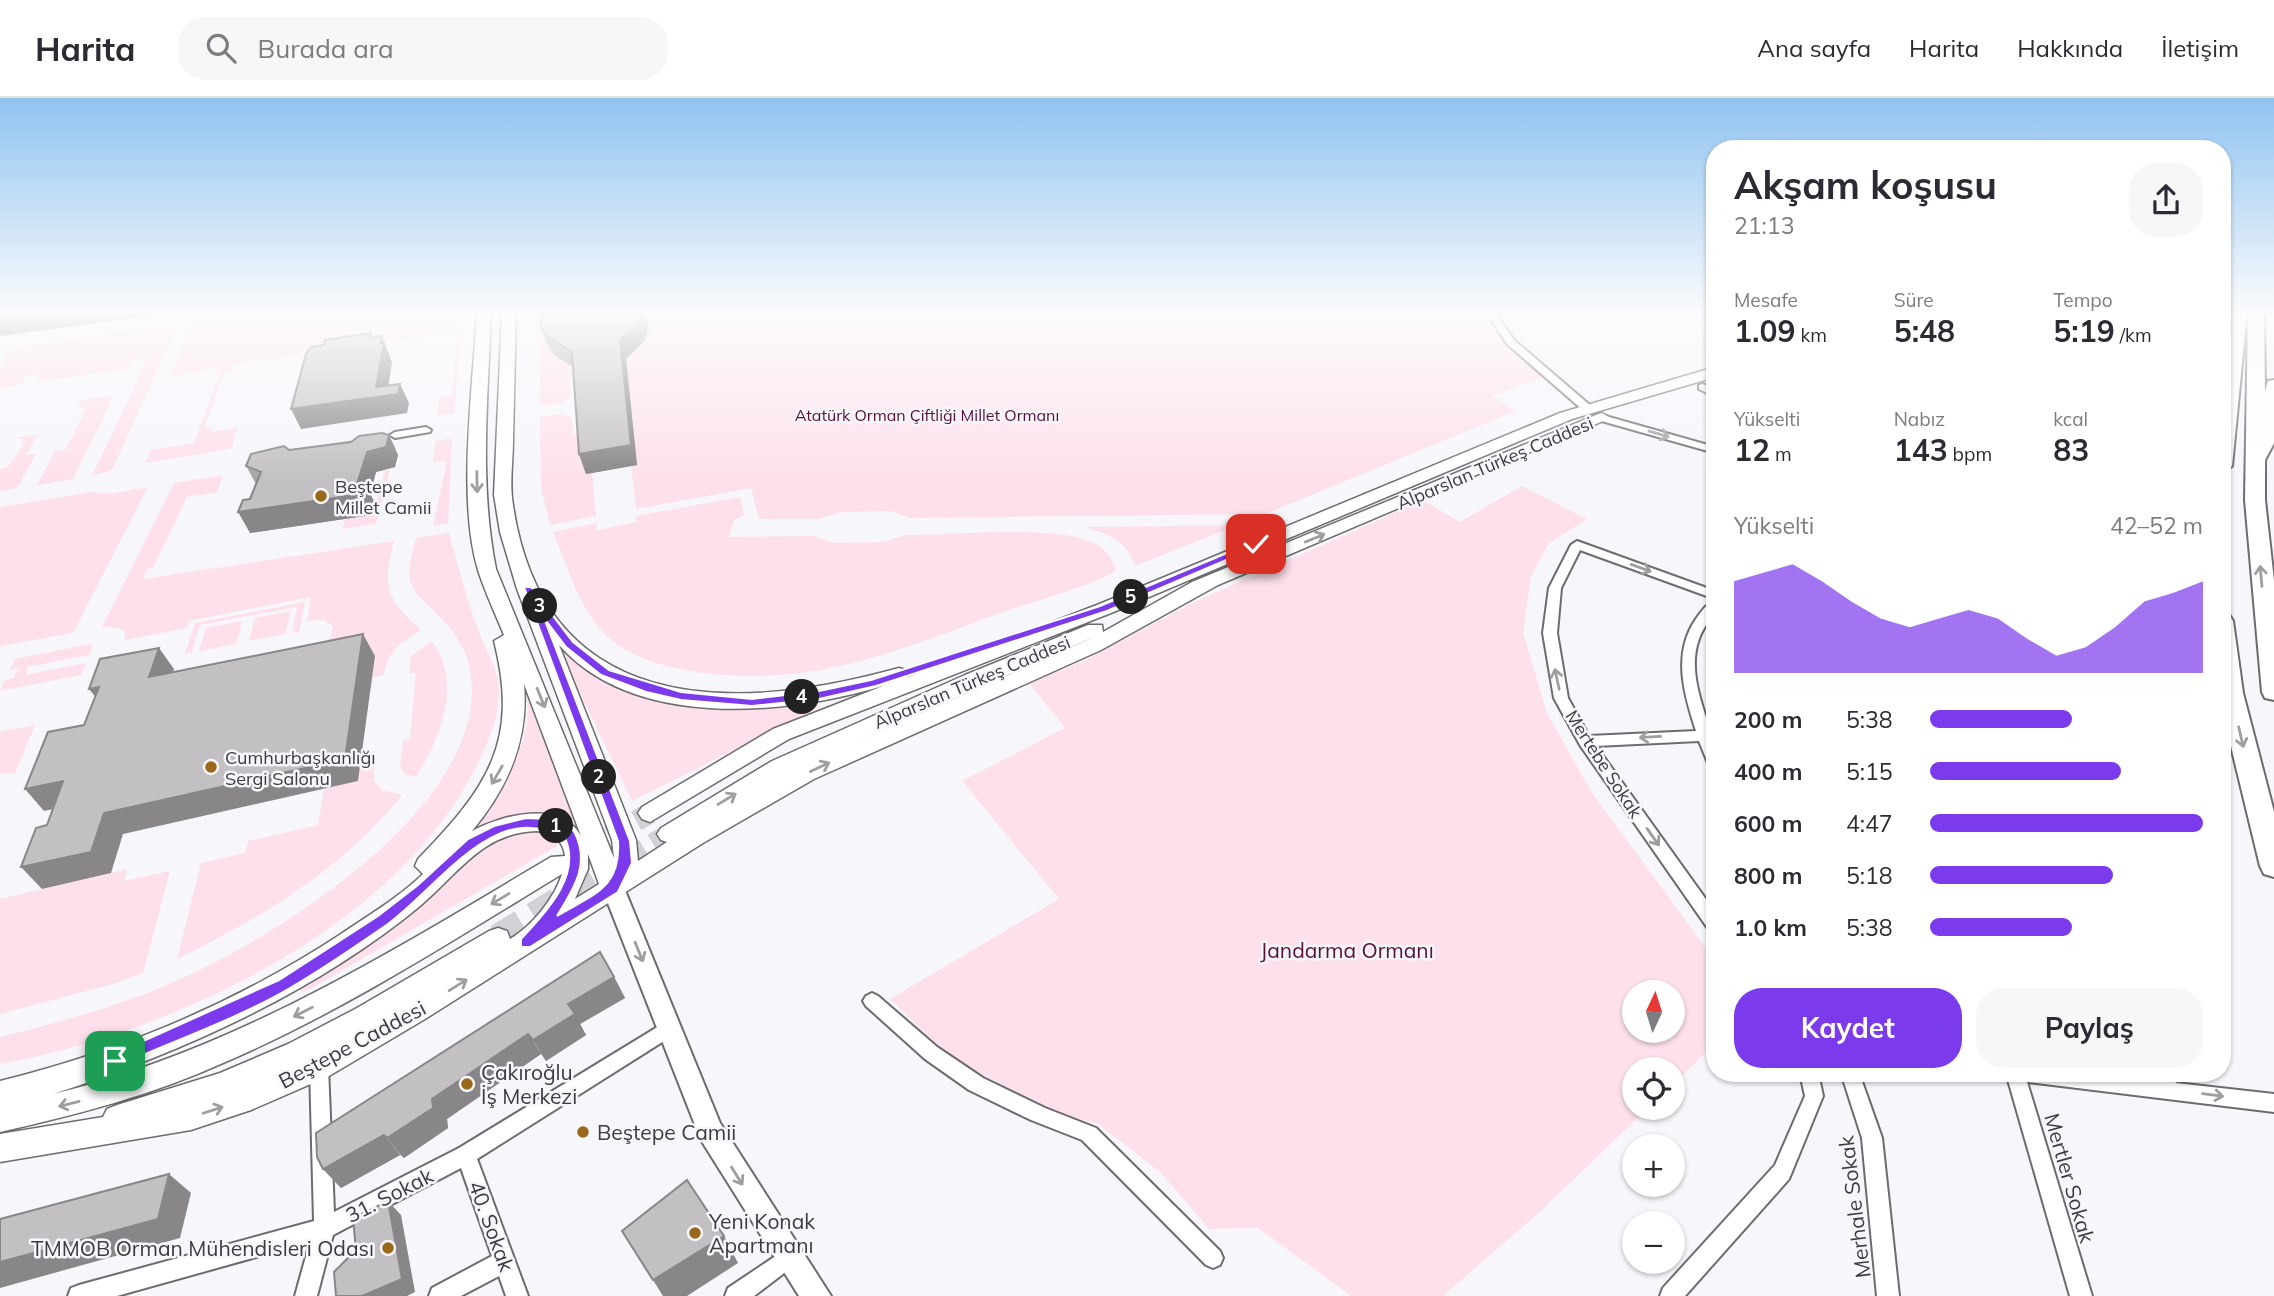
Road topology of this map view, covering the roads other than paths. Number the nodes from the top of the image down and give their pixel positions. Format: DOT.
graph roads {
  1 [pos="481,368"];
  2 [pos="507,368"];
  3 [pos="1541,368"];
  4 [pos="2256,368"];
  5 [pos="1706,385"];
  6 [pos="2274,385"];
  7 [pos="1595,413"];
  8 [pos="426,430"];
  9 [pos="395,435"];
  10 [pos="1706,447"];
  11 [pos="2255,459"];
  12 [pos="487,569"];
  13 [pos="1211,581"];
  14 [pos="527,589"];
  15 [pos="1706,592"];
  16 [pos="1104,608"];
  17 [pos="1706,615"];
  18 [pos="2274,692"];
  19 [pos="2231,707"];
  20 [pos="1706,725"];
  21 [pos="1706,734"];
  22 [pos="1585,741"];
  23 [pos="650,813"];
  24 [pos="669,834"];
  25 [pos="559,864"];
  26 [pos="2274,866"];
  27 [pos="613,888"];
  28 [pos="1706,912"];
  29 [pos="498,938"];
  30 [pos="348,943"];
  31 [pos="526,943"];
  32 [pos="872,1001"];
  33 [pos="669,1028"];
  34 [pos="319,1067"];
  35 [pos="1811,1082"];
  36 [pos="1853,1082"];
  37 [pos="2018,1082"];
  38 [pos="2172,1082"];
  39 [pos="0,1094"];
  40 [pos="2274,1103"];
  41 [pos="0,1119"];
  42 [pos="13,1146"];
  43 [pos="466,1155"];
  44 [pos="324,1228"];
  45 [pos="789,1257"];
  46 [pos="1213,1258"];
  47 [pos="505,1261"];
  48 [pos="79,1296"];
  49 [pos="306,1296"];
  50 [pos="440,1296"];
  51 [pos="517,1296"];
  52 [pos="736,1296"];
  53 [pos="816,1296"];
  54 [pos="1671,1296"];
  55 [pos="1888,1296"];
  56 [pos="2081,1296"];
  1 -- 12 [label="main road, one-way"];
  2 -- 14 [label="main road"];
  3 -- 7 [label="street"];
  4 -- 11 [label="highway"];
  5 -- 7 [label="main road, Alparslan Türkeş Caddesi"];
  6 -- 11 [label="highway"];
  7 -- 10 [label="street, one-way"];
  13 -- 7 [label="main road, Alparslan Türkeş Caddesi, one-way"];
  7 -- 16 [label="main road, Alparslan Türkeş Caddesi"];
  8 -- 9 [label="street"];
  18 -- 11 [label="highway, one-way"];
  12 -- 27 [label="main road, one-way"];
  12 -- 30 [label="main road, one-way"];
  24 -- 13 [label="main road, Alparslan Türkeş Caddesi, one-way"];
  27 -- 13 [label="main road, Beştepe Caddesi, one-way"];
  14 -- 16 [label="main road"];
  14 -- 27 [label="main road"];
  22 -- 15 [label="street, Mertebe Sokak, one-way"];
  16 -- 23 [label="main road"];
  17 -- 20 [label="street"];
  19 -- 26 [label="highway, one-way"];
  21 -- 22 [label="street, one-way"];
  22 -- 28 [label="street, Mertebe Sokak, one-way"];
  25 -- 41 [label="main road, one-way"];
  27 -- 31 [label="main road, Beştepe Caddesi"];
  27 -- 33 [label="main road, one-way"];
  29 -- 42 [label="main road, Beştepe Caddesi"];
  30 -- 31 [label="main road"];
  30 -- 39 [label="main road"];
  34 -- 31 [label="main road, Beştepe Caddesi, one-way"];
  32 -- 46 [label="street"];
  33 -- 43 [label="street, 31. Sokak"];
  33 -- 45 [label="main road, one-way"];
  42 -- 34 [label="main road, Beştepe Caddesi, one-way"];
  34 -- 44 [label="street"];
  35 -- 54 [label="street"];
  36 -- 55 [label="street, Merhale Sokak"];
  37 -- 56 [label="street, Mertler Sokak"];
  38 -- 40 [label="street, one-way"];
  43 -- 44 [label="street, 31. Sokak"];
  43 -- 47 [label="street, 40. Sokak"];
  44 -- 48 [label="street, 31. Sokak"];
  44 -- 49 [label="street"];
  45 -- 52 [label="street"];
  45 -- 53 [label="main road"];
  47 -- 50 [label="street"];
  47 -- 51 [label="street, 40. Sokak"];
}
